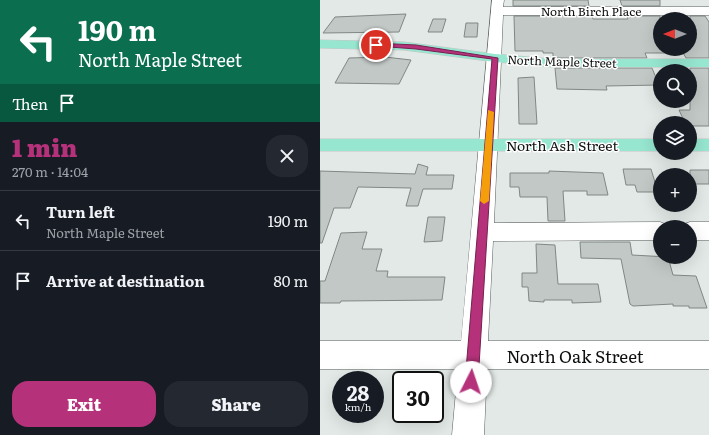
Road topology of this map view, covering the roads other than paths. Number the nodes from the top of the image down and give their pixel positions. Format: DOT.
graph roads {
  1 [pos="497,5"];
  2 [pos="603,5"];
  3 [pos="709,11"];
  4 [pos="320,44"];
  5 [pos="495,58"];
  6 [pos="709,63"];
  7 [pos="320,144"];
  8 [pos="488,145"];
  9 [pos="653,145"];
  10 [pos="697,145"];
  11 [pos="709,145"];
  12 [pos="653,231"];
  13 [pos="697,231"];
  14 [pos="709,231"];
  15 [pos="482,232"];
  16 [pos="320,355"];
  17 [pos="473,355"];
  18 [pos="709,355"];
  19 [pos="468,435"];
  1 -- 2 [label="street, North Birch Place"];
  1 -- 5 [label="street"];
  2 -- 3 [label="street, North Birch Place"];
  4 -- 5 [label="main road, North Maple Street"];
  5 -- 6 [label="main road, North Maple Street"];
  5 -- 8 [label="street"];
  7 -- 8 [label="main road, North Ash Street"];
  8 -- 9 [label="main road, North Ash Street"];
  8 -- 15 [label="street"];
  10 -- 11 [label="main road"];
  12 -- 15 [label="street"];
  13 -- 14 [label="street"];
  15 -- 17 [label="street"];
  16 -- 17 [label="street, North Oak Street"];
  17 -- 18 [label="street, North Oak Street"];
  17 -- 19 [label="street"];
}
